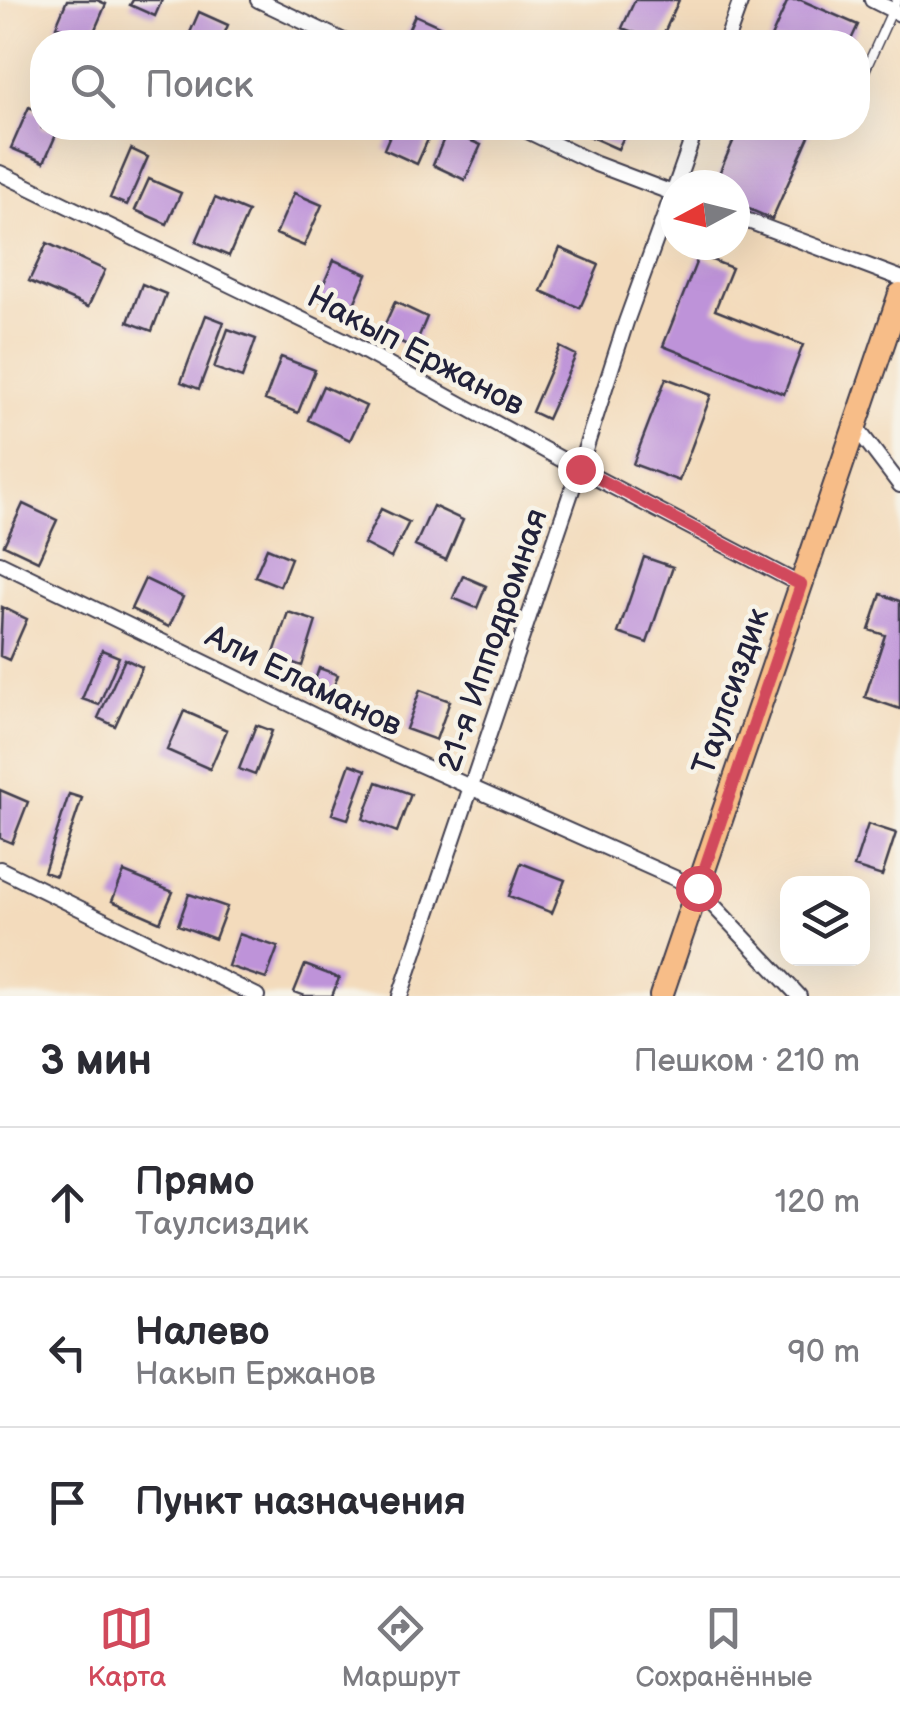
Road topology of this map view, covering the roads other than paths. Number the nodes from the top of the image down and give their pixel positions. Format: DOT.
graph roads {
  1 [pos="258,0"];
  2 [pos="742,0"];
  3 [pos="872,0"];
  4 [pos="896,8"];
  5 [pos="321,30"];
  6 [pos="731,30"];
  7 [pos="870,61"];
  8 [pos="545,140"];
  9 [pos="692,140"];
  10 [pos="682,170"];
  11 [pos="0,173"];
  12 [pos="660,185"];
  13 [pos="750,222"];
  14 [pos="660,230"];
  15 [pos="900,278"];
  16 [pos="900,294"];
  17 [pos="855,426"];
  18 [pos="580,469"];
  19 [pos="900,485"];
  20 [pos="0,563"];
  21 [pos="801,585"];
  22 [pos="470,789"];
  23 [pos="0,869"];
  24 [pos="698,888"];
  25 [pos="257,996"];
  26 [pos="400,996"];
  27 [pos="661,996"];
  28 [pos="799,996"];
  1 -- 5 [label="street"];
  2 -- 6 [label="street"];
  3 -- 4 [label="street"];
  4 -- 7 [label="lane"];
  8 -- 12 [label="street"];
  9 -- 10 [label="street, 21-я Ипподромная"];
  11 -- 18 [label="street, Накып Ержанов"];
  13 -- 15 [label="street"];
  14 -- 18 [label="street, 21-я Ипподромная"];
  16 -- 17 [label="main road, Таулсиздик"];
  17 -- 19 [label="street"];
  17 -- 21 [label="main road, Таулсиздик"];
  18 -- 21 [label="street, Накып Ержанов"];
  18 -- 22 [label="street, 21-я Ипподромная"];
  20 -- 22 [label="street, Али Еламанов"];
  21 -- 24 [label="main road, Таулсиздик"];
  22 -- 24 [label="street, Али Еламанов"];
  22 -- 26 [label="street, 21-я Ипподромная"];
  23 -- 25 [label="street"];
  24 -- 27 [label="main road, Таулсиздик"];
  24 -- 28 [label="street"];
}
